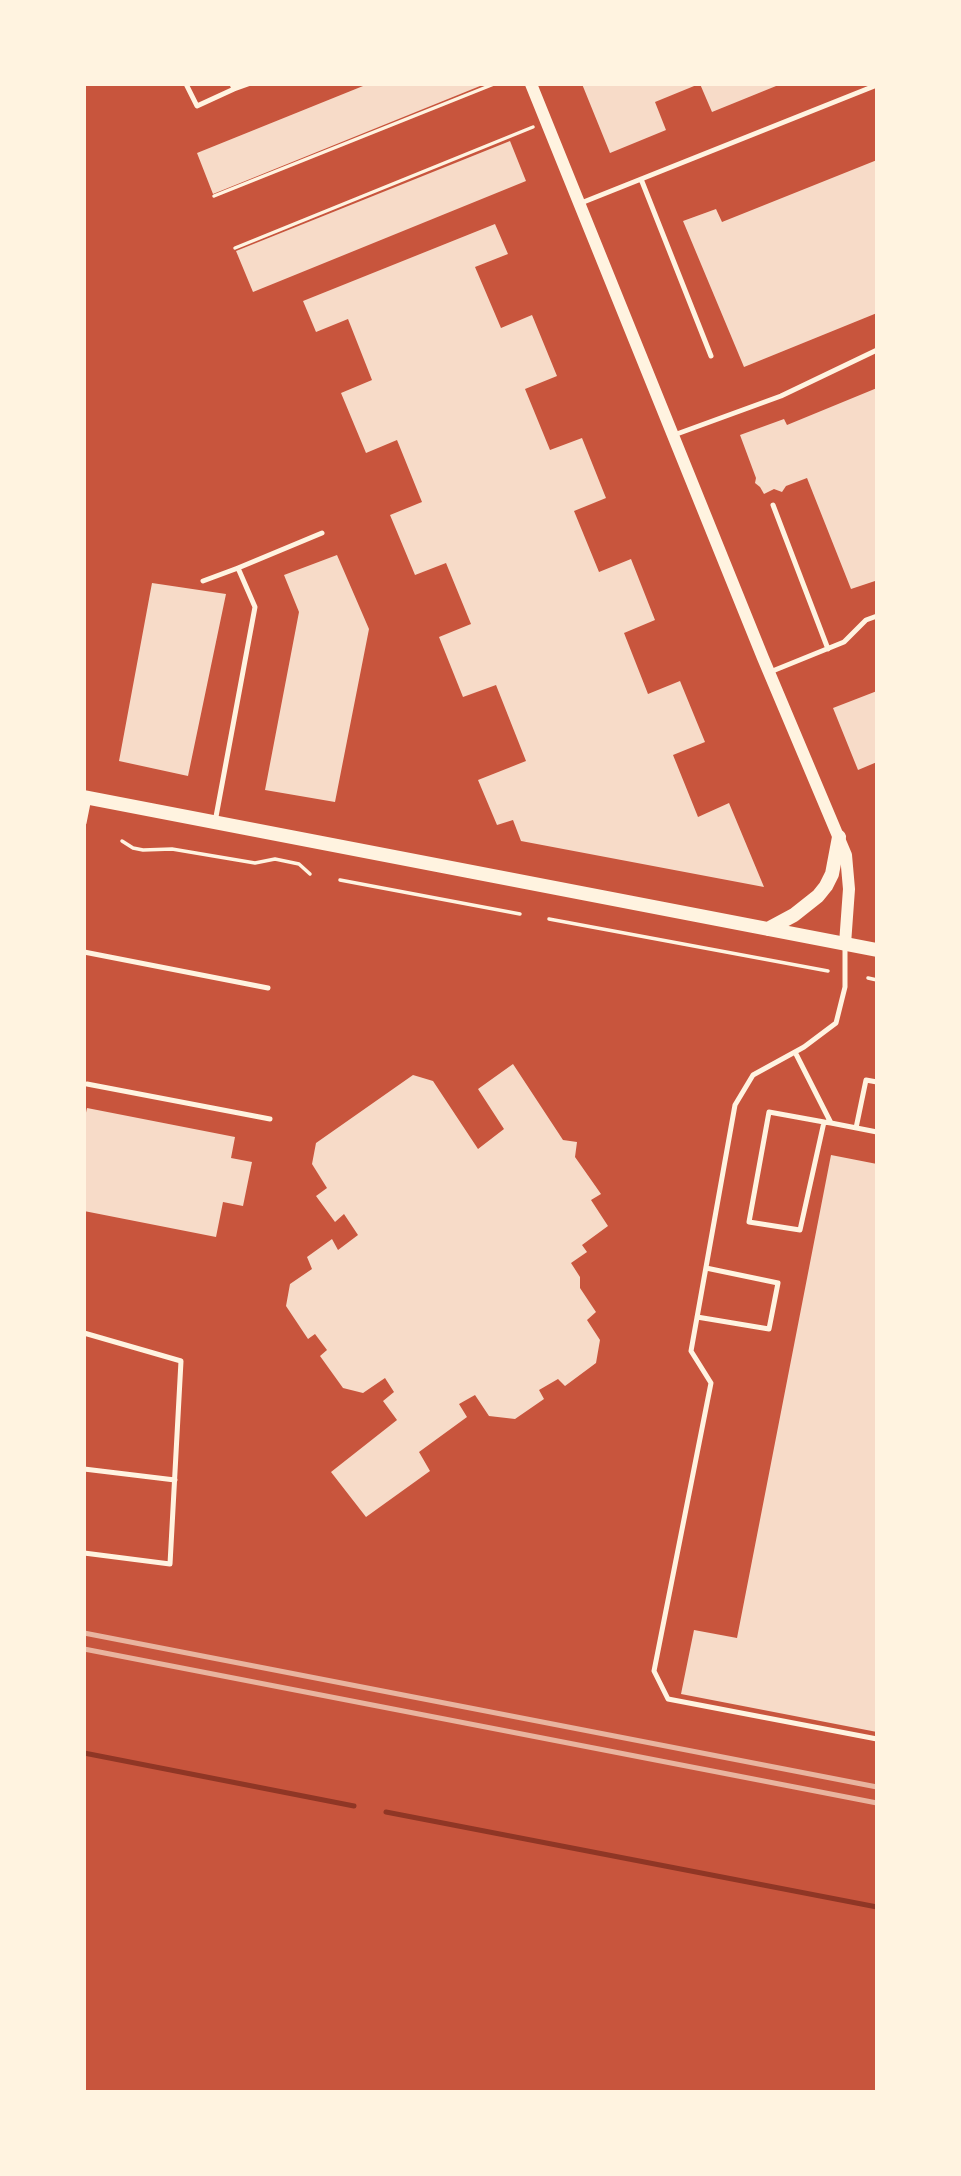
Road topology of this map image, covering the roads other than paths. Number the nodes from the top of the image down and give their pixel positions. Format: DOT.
graph roads {
  1 [pos="186,84"];
  2 [pos="248,84"];
  3 [pos="531,84"];
  4 [pos="877,85"];
  5 [pos="233,87"];
  6 [pos="641,179"];
  7 [pos="578,204"];
  8 [pos="877,350"];
  9 [pos="711,356"];
  10 [pos="673,436"];
  11 [pos="773,505"];
  12 [pos="322,533"];
  13 [pos="238,568"];
  14 [pos="203,581"];
  15 [pos="877,616"];
  16 [pos="828,649"];
  17 [pos="769,673"];
  18 [pos="86,798"];
  19 [pos="215,822"];
  20 [pos="84,823"];
  21 [pos="839,837"];
  22 [pos="768,929"];
  23 [pos="845,944"];
  24 [pos="877,950"];
  25 [pos="84,952"];
  26 [pos="268,988"];
  27 [pos="795,1052"];
  28 [pos="877,1082"];
  29 [pos="87,1084"];
  30 [pos="270,1119"];
  31 [pos="824,1122"];
  32 [pos="831,1123"];
  33 [pos="856,1128"];
  34 [pos="877,1132"];
  35 [pos="706,1268"];
  36 [pos="697,1317"];
  37 [pos="84,1333"];
  38 [pos="84,1469"];
  39 [pos="175,1480"];
  40 [pos="84,1553"];
  41 [pos="877,1738"];
  1 -- 5 [label="lane"];
  2 -- 5 [label="lane"];
  3 -- 7 [label="street"];
  4 -- 6 [label="lane"];
  6 -- 7 [label="lane"];
  6 -- 9 [label="lane"];
  7 -- 10 [label="street"];
  8 -- 10 [label="lane"];
  10 -- 17 [label="street"];
  11 -- 16 [label="lane"];
  12 -- 13 [label="lane"];
  13 -- 14 [label="lane"];
  13 -- 19 [label="lane"];
  15 -- 16 [label="lane"];
  16 -- 17 [label="lane"];
  17 -- 21 [label="street"];
  18 -- 19 [label="main road"];
  18 -- 20 [label="lane"];
  19 -- 22 [label="main road"];
  21 -- 22 [label="main road"];
  21 -- 23 [label="street"];
  22 -- 23 [label="main road"];
  23 -- 24 [label="main road"];
  23 -- 27 [label="lane"];
  25 -- 26 [label="lane"];
  27 -- 32 [label="lane"];
  27 -- 35 [label="lane"];
  28 -- 33 [label="lane"];
  29 -- 30 [label="lane"];
  31 -- 31 [label="lane"];
  31 -- 32 [label="lane"];
  32 -- 33 [label="lane"];
  33 -- 34 [label="lane"];
  35 -- 36 [label="lane"];
  35 -- 36 [label="lane"];
  36 -- 41 [label="lane"];
  37 -- 39 [label="lane"];
  38 -- 39 [label="lane"];
  39 -- 40 [label="lane"];
}
